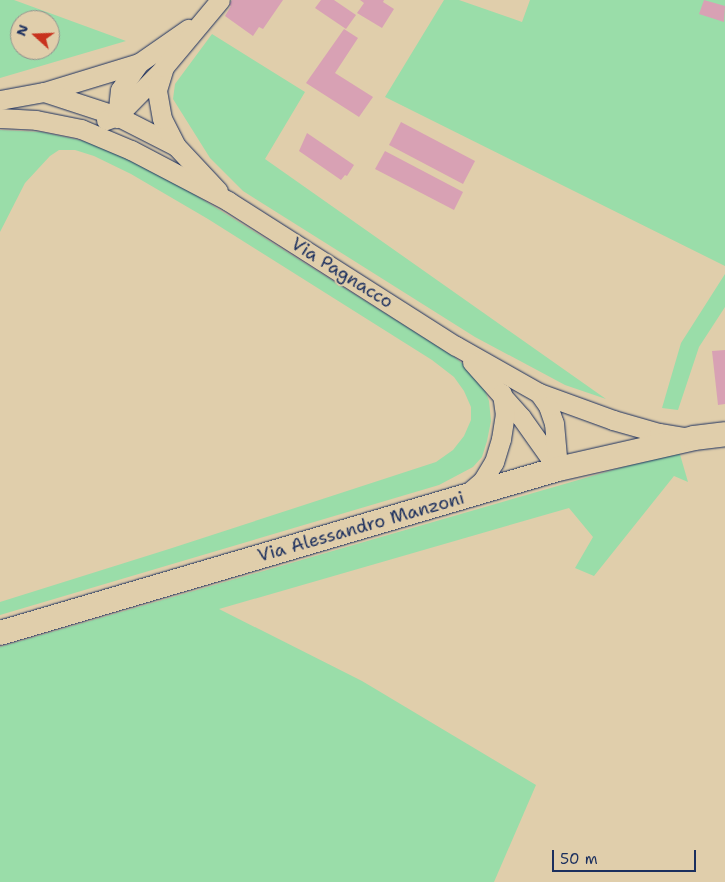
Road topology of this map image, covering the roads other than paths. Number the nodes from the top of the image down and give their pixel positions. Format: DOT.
graph roads {
  1 [pos="220,0"];
  2 [pos="208,16"];
  3 [pos="139,62"];
  4 [pos="164,67"];
  5 [pos="44,92"];
  6 [pos="0,100"];
  7 [pos="117,116"];
  8 [pos="0,118"];
  9 [pos="81,129"];
  10 [pos="176,146"];
  11 [pos="131,150"];
  12 [pos="228,201"];
  13 [pos="456,346"];
  14 [pos="502,393"];
  15 [pos="539,393"];
  16 [pos="725,434"];
  17 [pos="694,438"];
  18 [pos="558,469"];
  19 [pos="464,497"];
  20 [pos="0,634"];
  1 -- 2 [label="street, Via Pagnacco"];
  2 -- 3 [label="street, Via Pagnacco"];
  2 -- 4 [label="street, Via Pagnacco"];
  3 -- 5 [label="street, Via Pagnacco"];
  3 -- 7 [label="street, Via Pagnacco"];
  4 -- 7 [label="street, Via Pagnacco"];
  4 -- 10 [label="street, Via Pagnacco"];
  5 -- 6 [label="street, Via Pagnacco"];
  5 -- 7 [label="street, Via Pagnacco"];
  7 -- 9 [label="street, Via Pagnacco"];
  7 -- 10 [label="street, Via Pagnacco"];
  7 -- 11 [label="street, Via Pagnacco"];
  8 -- 9 [label="street, Via Pagnacco"];
  9 -- 11 [label="street, Via Pagnacco"];
  10 -- 12 [label="street, Via Pagnacco"];
  11 -- 12 [label="street, Via Pagnacco"];
  12 -- 13 [label="street, Via Pagnacco"];
  13 -- 14 [label="street, Via Pagnacco"];
  13 -- 15 [label="street, Via Pagnacco"];
  14 -- 18 [label="street, Via Pagnacco"];
  14 -- 19 [label="street"];
  15 -- 17 [label="street, Via Pagnacco"];
  15 -- 18 [label="street"];
  16 -- 17 [label="street, Via Alessandro Manzoni"];
  17 -- 18 [label="street, Via Alessandro Manzoni"];
  18 -- 19 [label="street, Via Alessandro Manzoni"];
  19 -- 20 [label="street, Via Alessandro Manzoni"];
}
